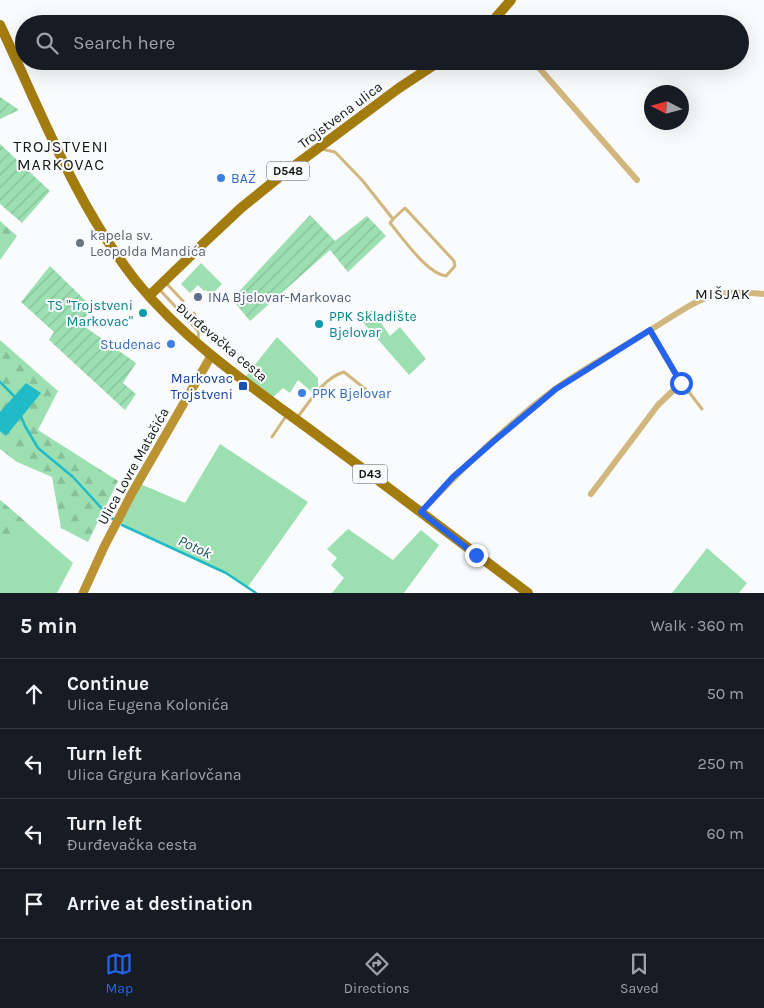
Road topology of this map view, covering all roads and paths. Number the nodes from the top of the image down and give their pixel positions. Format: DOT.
graph roads {
  1 [pos="511,0"];
  2 [pos="499,15"];
  3 [pos="0,25"];
  4 [pos="15,57"];
  5 [pos="21,70"];
  6 [pos="426,70"];
  7 [pos="541,70"];
  8 [pos="318,148"];
  9 [pos="636,180"];
  10 [pos="393,219"];
  11 [pos="135,279"];
  12 [pos="163,282"];
  13 [pos="764,294"];
  14 [pos="149,296"];
  15 [pos="183,301"];
  16 [pos="194,312"];
  17 [pos="650,330"];
  18 [pos="198,337"];
  19 [pos="211,356"];
  20 [pos="681,383"];
  21 [pos="369,392"];
  22 [pos="702,410"];
  23 [pos="292,416"];
  24 [pos="272,437"];
  25 [pos="591,494"];
  26 [pos="421,512"];
  27 [pos="83,593"];
  28 [pos="528,593"];
  1 -- 2 [label="main road"];
  3 -- 4 [label="main road, Đurđevačka cesta / D43"];
  5 -- 11 [label="main road, Đurđevačka cesta / D43"];
  6 -- 8 [label="main road, Trojstvena ulica / D548"];
  7 -- 9 [label="street"];
  8 -- 10 [label="lane"];
  8 -- 12 [label="main road, Trojstvena ulica / D548"];
  10 -- 10 [label="lane"];
  11 -- 12 [label="main road"];
  11 -- 14 [label="main road, Đurđevačka cesta / D43"];
  12 -- 14 [label="main road, Trojstvena ulica / D548"];
  12 -- 15 [label="lane"];
  12 -- 18 [label="lane"];
  13 -- 17 [label="street"];
  14 -- 18 [label="main road, Đurđevačka cesta / D43"];
  16 -- 18 [label="lane"];
  17 -- 20 [label="street"];
  17 -- 26 [label="street"];
  18 -- 19 [label="main road, Đurđevačka cesta / D43"];
  19 -- 23 [label="main road, Đurđevačka cesta / D43"];
  19 -- 27 [label="main road, Ulica Lovre Matačića"];
  20 -- 22 [label="lane"];
  20 -- 25 [label="street"];
  21 -- 23 [label="lane"];
  23 -- 24 [label="lane"];
  23 -- 26 [label="main road, Đurđevačka cesta / D43"];
  26 -- 28 [label="main road, Đurđevačka cesta / D43"];
}
